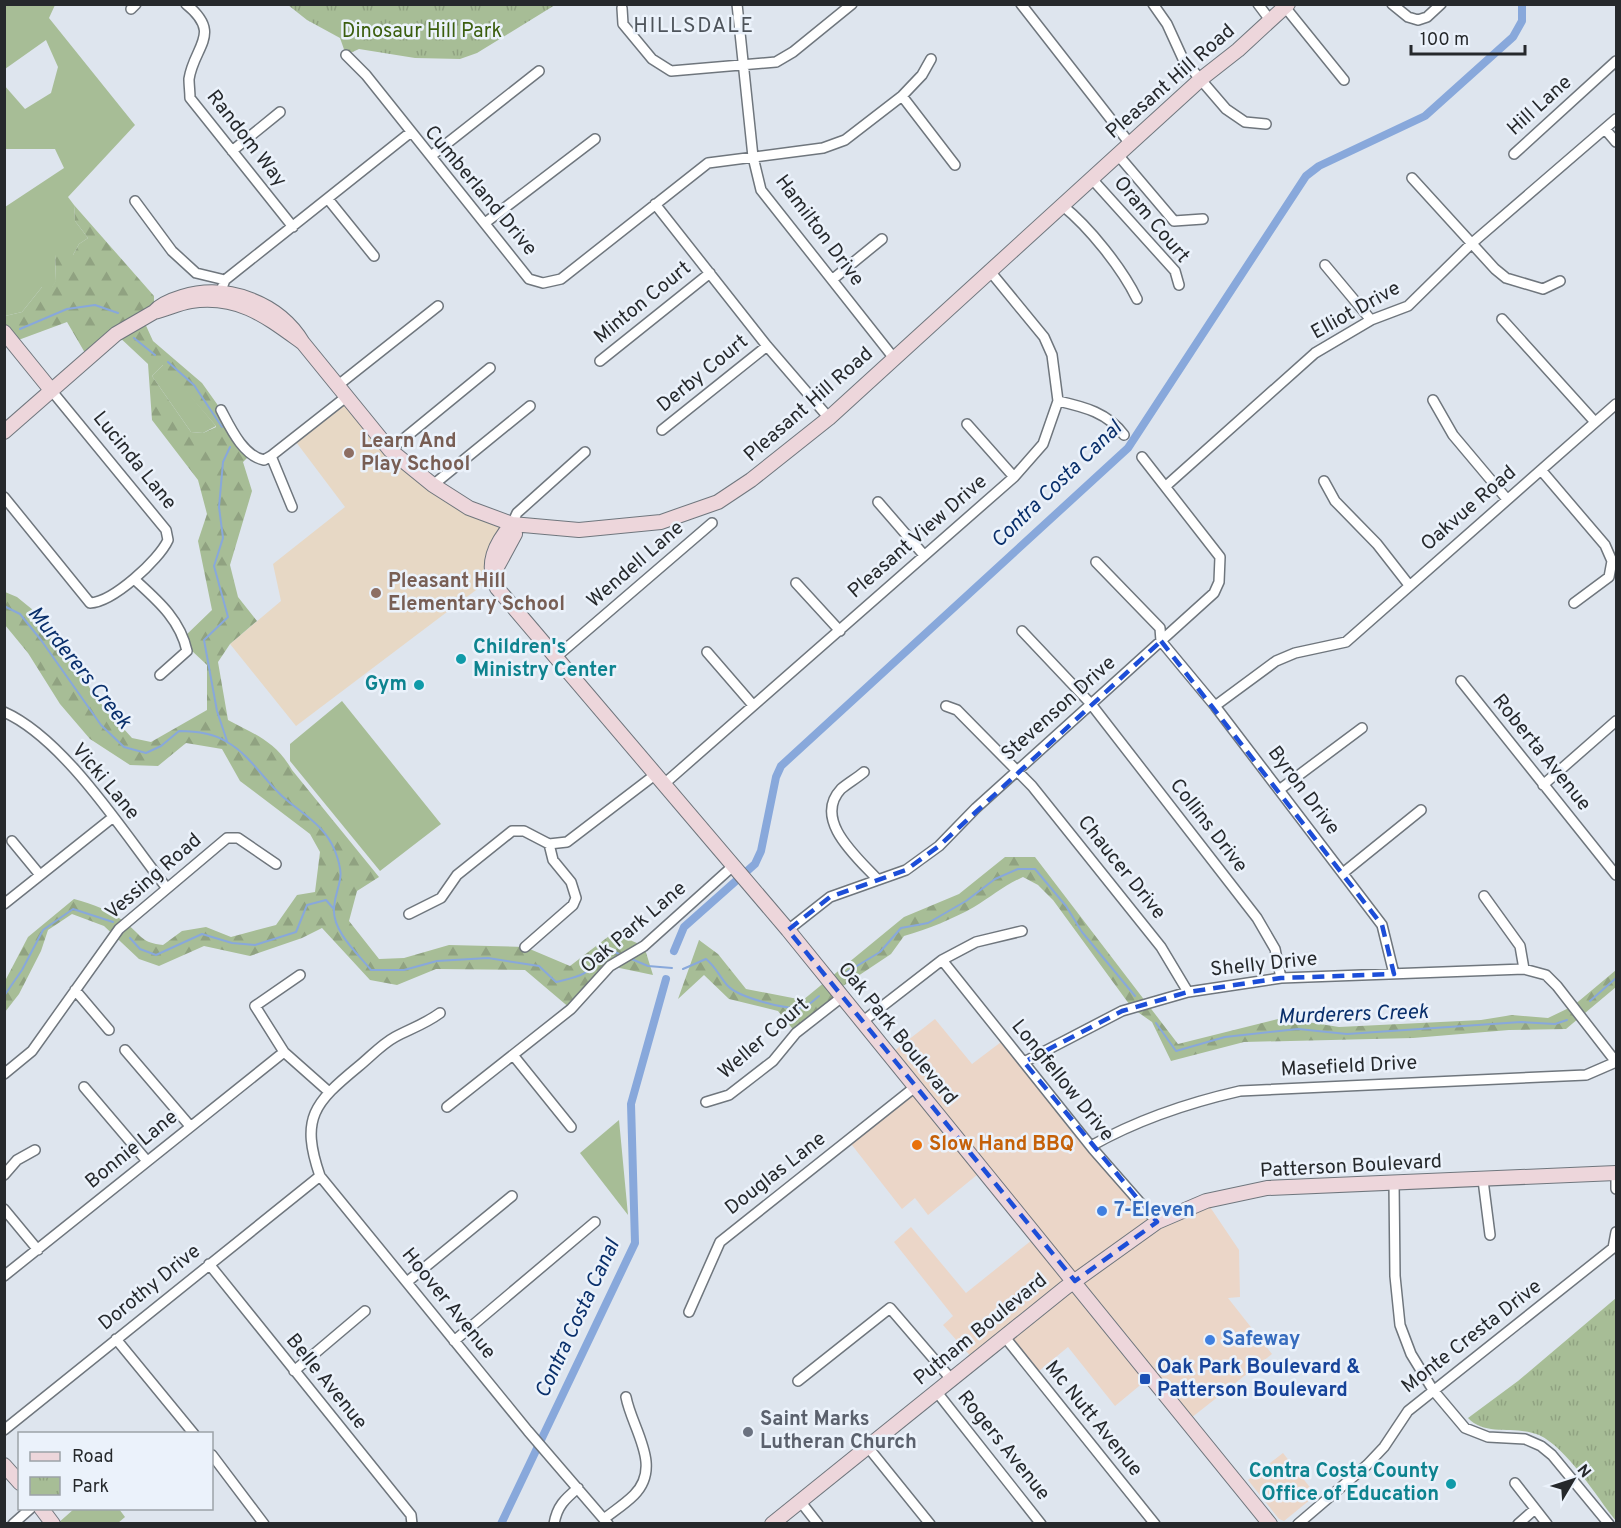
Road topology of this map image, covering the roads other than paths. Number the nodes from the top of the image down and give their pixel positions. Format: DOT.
graph roads {
  1 [pos="186,4"];
  2 [pos="736,4"];
  3 [pos="852,4"];
  4 [pos="1020,4"];
  5 [pos="1153,4"];
  6 [pos="1258,4"];
  7 [pos="1392,4"];
  8 [pos="1441,4"];
  9 [pos="1287,6"];
  10 [pos="622,8"];
  11 [pos="1270,20"];
  12 [pos="346,55"];
  13 [pos="931,59"];
  14 [pos="1617,61"];
  15 [pos="742,66"];
  16 [pos="539,71"];
  17 [pos="1201,79"];
  18 [pos="1344,80"];
  19 [pos="902,96"];
  20 [pos="280,112"];
  21 [pos="1617,119"];
  22 [pos="1266,124"];
  23 [pos="1605,129"];
  24 [pos="411,132"];
  25 [pos="595,139"];
  26 [pos="1617,142"];
  27 [pos="1131,145"];
  28 [pos="232,152"];
  29 [pos="1514,154"];
  30 [pos="1118,155"];
  31 [pos="431,156"];
  32 [pos="753,157"];
  33 [pos="955,165"];
  34 [pos="1412,178"];
  35 [pos="1092,179"];
  36 [pos="328,199"];
  37 [pos="135,201"];
  38 [pos="655,204"];
  39 [pos="1063,206"];
  40 [pos="1203,219"];
  41 [pos="485,223"];
  42 [pos="293,227"];
  43 [pos="882,239"];
  44 [pos="1471,244"];
  45 [pos="374,256"];
  46 [pos="1325,265"];
  47 [pos="989,270"];
  48 [pos="710,273"];
  49 [pos="833,279"];
  50 [pos="1560,281"];
  51 [pos="1179,285"];
  52 [pos="221,291"];
  53 [pos="1137,299"];
  54 [pos="438,306"];
  55 [pos="1502,319"];
  56 [pos="1371,320"];
  57 [pos="4,332"];
  58 [pos="767,346"];
  59 [pos="893,357"];
  60 [pos="600,361"];
  61 [pos="490,368"];
  62 [pos="337,386"];
  63 [pos="51,390"];
  64 [pos="346,397"];
  65 [pos="1433,400"];
  66 [pos="1058,401"];
  67 [pos="1617,404"];
  68 [pos="530,406"];
  69 [pos="221,410"];
  70 [pos="829,418"];
  71 [pos="1595,422"];
  72 [pos="967,424"];
  73 [pos="662,430"];
  74 [pos="4,432"];
  75 [pos="1124,435"];
  76 [pos="390,450"];
  77 [pos="585,452"];
  78 [pos="271,456"];
  79 [pos="1142,457"];
  80 [pos="1541,470"];
  81 [pos="1014,477"];
  82 [pos="1324,481"];
  83 [pos="433,485"];
  84 [pos="1166,486"];
  85 [pos="4,497"];
  86 [pos="1506,498"];
  87 [pos="878,502"];
  88 [pos="292,507"];
  89 [pos="712,523"];
  90 [pos="512,524"];
  91 [pos="923,554"];
  92 [pos="1096,562"];
  93 [pos="134,579"];
  94 [pos="796,583"];
  95 [pos="1409,585"];
  96 [pos="1574,603"];
  97 [pos="840,631"];
  98 [pos="1022,631"];
  99 [pos="1161,641"];
  100 [pos="707,652"];
  101 [pos="556,657"];
  102 [pos="160,675"];
  103 [pos="1461,681"];
  104 [pos="753,704"];
  105 [pos="1091,704"];
  106 [pos="946,706"];
  107 [pos="1215,706"];
  108 [pos="4,712"];
  109 [pos="1617,721"];
  110 [pos="1362,728"];
  111 [pos="864,772"];
  112 [pos="1017,772"];
  113 [pos="660,779"];
  114 [pos="1543,785"];
  115 [pos="1279,790"];
  116 [pos="1421,810"];
  117 [pos="112,818"];
  118 [pos="12,841"];
  119 [pos="549,844"];
  120 [pos="276,864"];
  121 [pos="1343,873"];
  122 [pos="739,874"];
  123 [pos="40,875"];
  124 [pos="1617,875"];
  125 [pos="878,880"];
  126 [pos="166,887"];
  127 [pos="1484,896"];
  128 [pos="4,904"];
  129 [pos="409,914"];
  130 [pos="788,930"];
  131 [pos="1022,931"];
  132 [pos="525,947"];
  133 [pos="942,960"];
  134 [pos="1524,969"];
  135 [pos="1394,974"];
  136 [pos="300,975"];
  137 [pos="1281,978"];
  138 [pos="75,990"];
  139 [pos="1188,992"];
  140 [pos="842,997"];
  141 [pos="440,1013"];
  142 [pos="862,1022"];
  143 [pos="109,1030"];
  144 [pos="125,1050"];
  145 [pos="284,1052"];
  146 [pos="513,1055"];
  147 [pos="1024,1062"];
  148 [pos="1617,1062"];
  149 [pos="4,1074"];
  150 [pos="915,1087"];
  151 [pos="84,1088"];
  152 [pos="328,1091"];
  153 [pos="706,1102"];
  154 [pos="447,1107"];
  155 [pos="190,1126"];
  156 [pos="571,1127"];
  157 [pos="1092,1146"];
  158 [pos="35,1150"];
  159 [pos="147,1161"];
  160 [pos="1616,1173"];
  161 [pos="4,1175"];
  162 [pos="320,1176"];
  163 [pos="1483,1180"];
  164 [pos="1394,1182"];
  165 [pos="1617,1189"];
  166 [pos="512,1196"];
  167 [pos="4,1209"];
  168 [pos="595,1222"];
  169 [pos="1157,1222"];
  170 [pos="1617,1232"];
  171 [pos="1490,1235"];
  172 [pos="38,1250"];
  173 [pos="209,1264"];
  174 [pos="4,1276"];
  175 [pos="1075,1281"];
  176 [pos="407,1282"];
  177 [pos="365,1311"];
  178 [pos="689,1312"];
  179 [pos="1004,1336"];
  180 [pos="116,1339"];
  181 [pos="454,1341"];
  182 [pos="294,1371"];
  183 [pos="951,1379"];
  184 [pos="798,1381"];
  185 [pos="1433,1390"];
  186 [pos="936,1391"];
  187 [pos="626,1397"];
  188 [pos="4,1430"];
  189 [pos="192,1432"];
  190 [pos="867,1446"];
  191 [pos="213,1456"];
  192 [pos="4,1465"];
  193 [pos="18,1481"];
  194 [pos="1515,1483"];
  195 [pos="578,1488"];
  196 [pos="800,1501"];
  197 [pos="1535,1509"];
  198 [pos="30,1510"];
  199 [pos="42,1510"];
  200 [pos="606,1521"];
  201 [pos="14,1524"];
  202 [pos="53,1524"];
  203 [pos="264,1524"];
  204 [pos="412,1524"];
  205 [pos="554,1524"];
  206 [pos="772,1524"];
  207 [pos="818,1524"];
  208 [pos="930,1524"];
  209 [pos="1041,1524"];
  210 [pos="1155,1524"];
  211 [pos="1270,1524"];
  212 [pos="1298,1524"];
  213 [pos="1518,1524"];
  214 [pos="1547,1524"];
  215 [pos="1609,1524"];
  1 -- 28 [label="street, Random Way"];
  2 -- 15 [label="street, Hamilton Drive"];
  3 -- 15 [label="street"];
  4 -- 27 [label="street"];
  5 -- 17 [label="street"];
  6 -- 11 [label="street"];
  7 -- 8 [label="street"];
  9 -- 11 [label="street, Pleasant Hill Road"];
  9 -- 18 [label="street"];
  10 -- 15 [label="street"];
  11 -- 17 [label="street, Pleasant Hill Road"];
  12 -- 24 [label="street"];
  13 -- 19 [label="street, Cumberland Drive"];
  14 -- 29 [label="street, Hill Lane"];
  15 -- 32 [label="street, Hamilton Drive"];
  16 -- 31 [label="street"];
  17 -- 22 [label="street"];
  17 -- 27 [label="street, Pleasant Hill Road"];
  19 -- 32 [label="street, Cumberland Drive"];
  19 -- 33 [label="street"];
  20 -- 28 [label="street"];
  21 -- 23 [label="street, Elliot Drive"];
  23 -- 26 [label="street"];
  23 -- 44 [label="street, Elliot Drive"];
  24 -- 31 [label="street, Cumberland Drive"];
  24 -- 36 [label="street, Cumberland Drive"];
  25 -- 41 [label="street"];
  27 -- 30 [label="street, Pleasant Hill Road"];
  28 -- 42 [label="street, Random Way"];
  30 -- 35 [label="street, Pleasant Hill Road"];
  30 -- 40 [label="street"];
  31 -- 41 [label="street, Cumberland Drive"];
  32 -- 38 [label="street, Cumberland Drive"];
  32 -- 49 [label="street, Hamilton Drive"];
  34 -- 44 [label="street"];
  35 -- 39 [label="street, Pleasant Hill Road"];
  35 -- 51 [label="street, Oram Court"];
  36 -- 42 [label="street, Cumberland Drive"];
  36 -- 45 [label="street"];
  37 -- 52 [label="street"];
  38 -- 41 [label="street, Cumberland Drive"];
  38 -- 48 [label="street"];
  39 -- 47 [label="street, Pleasant Hill Road"];
  39 -- 53 [label="street"];
  42 -- 52 [label="street, Cumberland Drive"];
  43 -- 49 [label="street"];
  44 -- 50 [label="street"];
  44 -- 56 [label="street, Elliot Drive"];
  46 -- 56 [label="street"];
  47 -- 59 [label="street, Pleasant Hill Road"];
  47 -- 66 [label="street, Pleasant View Drive"];
  48 -- 58 [label="street"];
  48 -- 60 [label="street, Minton Court"];
  49 -- 59 [label="street, Hamilton Drive"];
  52 -- 62 [label="street, Pleasant Hill Road"];
  52 -- 63 [label="street, Pleasant Hill Road"];
  54 -- 62 [label="street"];
  55 -- 71 [label="street"];
  56 -- 84 [label="street, Elliot Drive"];
  57 -- 63 [label="street"];
  58 -- 70 [label="street"];
  58 -- 73 [label="street, Derby Court"];
  59 -- 70 [label="street, Pleasant Hill Road"];
  61 -- 76 [label="street"];
  62 -- 64 [label="street, Pleasant Hill Road"];
  63 -- 74 [label="street, Pleasant Hill Road"];
  63 -- 93 [label="street, Lucinda Lane"];
  64 -- 76 [label="street, Pleasant Hill Road"];
  64 -- 78 [label="street"];
  65 -- 86 [label="street"];
  66 -- 75 [label="street"];
  66 -- 81 [label="street, Pleasant View Drive"];
  67 -- 71 [label="street, Oakvue Road"];
  68 -- 83 [label="street"];
  69 -- 78 [label="street"];
  70 -- 90 [label="street, Pleasant Hill Road"];
  71 -- 80 [label="street, Oakvue Road"];
  72 -- 81 [label="street"];
  76 -- 83 [label="street, Pleasant Hill Road"];
  77 -- 90 [label="street"];
  78 -- 88 [label="street"];
  79 -- 84 [label="street, Stevenson Drive"];
  80 -- 86 [label="street, Oakvue Road"];
  80 -- 96 [label="street"];
  81 -- 91 [label="street, Pleasant View Drive"];
  82 -- 95 [label="street"];
  83 -- 90 [label="street, Pleasant Hill Road"];
  84 -- 99 [label="street, Stevenson Drive"];
  85 -- 93 [label="street, Lucinda Lane"];
  86 -- 95 [label="street, Oakvue Road"];
  87 -- 91 [label="street"];
  89 -- 101 [label="street, Wendell Lane"];
  90 -- 101 [label="street, Oak Park Boulevard"];
  91 -- 97 [label="street, Pleasant View Drive"];
  92 -- 99 [label="street, Byron Drive"];
  93 -- 102 [label="street"];
  94 -- 97 [label="street"];
  95 -- 107 [label="street, Oakvue Road"];
  97 -- 104 [label="street, Pleasant View Drive"];
  98 -- 105 [label="street, Collins Drive"];
  99 -- 105 [label="street, Stevenson Drive"];
  99 -- 107 [label="street, Byron Drive"];
  100 -- 104 [label="street"];
  101 -- 113 [label="street, Oak Park Boulevard"];
  103 -- 114 [label="street, Roberta Avenue"];
  104 -- 113 [label="street, Pleasant View Drive"];
  105 -- 112 [label="street, Stevenson Drive"];
  105 -- 137 [label="street, Collins Drive"];
  106 -- 112 [label="street, Chaucer Drive"];
  107 -- 115 [label="street, Byron Drive"];
  108 -- 117 [label="street, Vicki Lane"];
  109 -- 114 [label="street"];
  110 -- 115 [label="street"];
  111 -- 125 [label="street"];
  112 -- 125 [label="street, Stevenson Drive"];
  112 -- 139 [label="street, Chaucer Drive"];
  113 -- 119 [label="street, Pleasant View Drive"];
  113 -- 122 [label="street, Oak Park Boulevard"];
  114 -- 124 [label="street, Roberta Avenue"];
  115 -- 121 [label="street, Byron Drive"];
  116 -- 121 [label="street"];
  117 -- 123 [label="street"];
  117 -- 126 [label="street, Vicki Lane"];
  118 -- 123 [label="street"];
  119 -- 129 [label="street"];
  119 -- 132 [label="street"];
  120 -- 126 [label="street, Vessing Road"];
  121 -- 135 [label="street, Byron Drive"];
  122 -- 130 [label="street, Oak Park Boulevard"];
  122 -- 146 [label="street, Oak Park Lane"];
  123 -- 128 [label="street"];
  125 -- 130 [label="street, Stevenson Drive"];
  126 -- 138 [label="street, Vessing Road"];
  127 -- 134 [label="street"];
  130 -- 140 [label="street, Oak Park Boulevard"];
  131 -- 133 [label="street"];
  133 -- 142 [label="street"];
  133 -- 147 [label="street, Longfellow Drive"];
  134 -- 135 [label="street, Shelly Drive"];
  134 -- 148 [label="street"];
  135 -- 137 [label="street, Shelly Drive"];
  136 -- 145 [label="street"];
  137 -- 139 [label="street, Shelly Drive"];
  138 -- 143 [label="street"];
  138 -- 149 [label="street, Vessing Road"];
  139 -- 147 [label="street, Shelly Drive"];
  140 -- 142 [label="street, Oak Park Boulevard"];
  140 -- 153 [label="street, Weller Court"];
  141 -- 152 [label="street"];
  142 -- 150 [label="street, Oak Park Boulevard"];
  144 -- 155 [label="street"];
  145 -- 152 [label="street"];
  145 -- 155 [label="street, Bonnie Lane"];
  146 -- 154 [label="street, Oak Park Lane"];
  146 -- 156 [label="street"];
  147 -- 157 [label="street, Longfellow Drive"];
  148 -- 157 [label="street, Masefield Drive"];
  150 -- 175 [label="street, Oak Park Boulevard"];
  150 -- 178 [label="street, Douglas Lane"];
  151 -- 159 [label="street"];
  152 -- 162 [label="street, Hoover Avenue"];
  155 -- 159 [label="street, Bonnie Lane"];
  157 -- 169 [label="street, Longfellow Drive"];
  158 -- 161 [label="street"];
  159 -- 172 [label="street, Bonnie Lane"];
  160 -- 163 [label="street, Patterson Boulevard"];
  160 -- 165 [label="street"];
  162 -- 173 [label="street, Dorothy Drive"];
  162 -- 176 [label="street, Hoover Avenue"];
  163 -- 164 [label="street, Patterson Boulevard"];
  163 -- 171 [label="street"];
  164 -- 169 [label="street, Patterson Boulevard"];
  164 -- 185 [label="street"];
  166 -- 176 [label="street"];
  167 -- 172 [label="street"];
  168 -- 181 [label="street"];
  169 -- 175 [label="street, Patterson Boulevard"];
  170 -- 185 [label="street, Monte Cresta Drive"];
  172 -- 174 [label="street, Bonnie Lane"];
  173 -- 180 [label="street, Dorothy Drive"];
  173 -- 182 [label="street, Belle Avenue"];
  175 -- 179 [label="street, Putnam Boulevard"];
  175 -- 211 [label="street, Oak Park Boulevard"];
  176 -- 181 [label="street, Hoover Avenue"];
  177 -- 182 [label="street"];
  179 -- 183 [label="street, Putnam Boulevard"];
  179 -- 210 [label="street, Mc Nutt Avenue"];
  180 -- 188 [label="street, Dorothy Drive"];
  180 -- 189 [label="street"];
  181 -- 195 [label="street, Hoover Avenue"];
  182 -- 204 [label="street, Belle Avenue"];
  183 -- 184 [label="street"];
  183 -- 186 [label="street, Putnam Boulevard"];
  185 -- 212 [label="street, Monte Cresta Drive"];
  185 -- 215 [label="street"];
  186 -- 190 [label="street, Putnam Boulevard"];
  186 -- 209 [label="street, Rogers Avenue"];
  187 -- 200 [label="street"];
  190 -- 196 [label="street, Putnam Boulevard"];
  190 -- 208 [label="street"];
  191 -- 203 [label="street"];
  192 -- 193 [label="street"];
  194 -- 197 [label="street"];
  195 -- 200 [label="street, Hoover Avenue"];
  195 -- 205 [label="street"];
  196 -- 206 [label="street, Putnam Boulevard"];
  196 -- 207 [label="street"];
  197 -- 213 [label="street"];
  197 -- 214 [label="street"];
  198 -- 201 [label="street"];
  199 -- 202 [label="street"];
}
